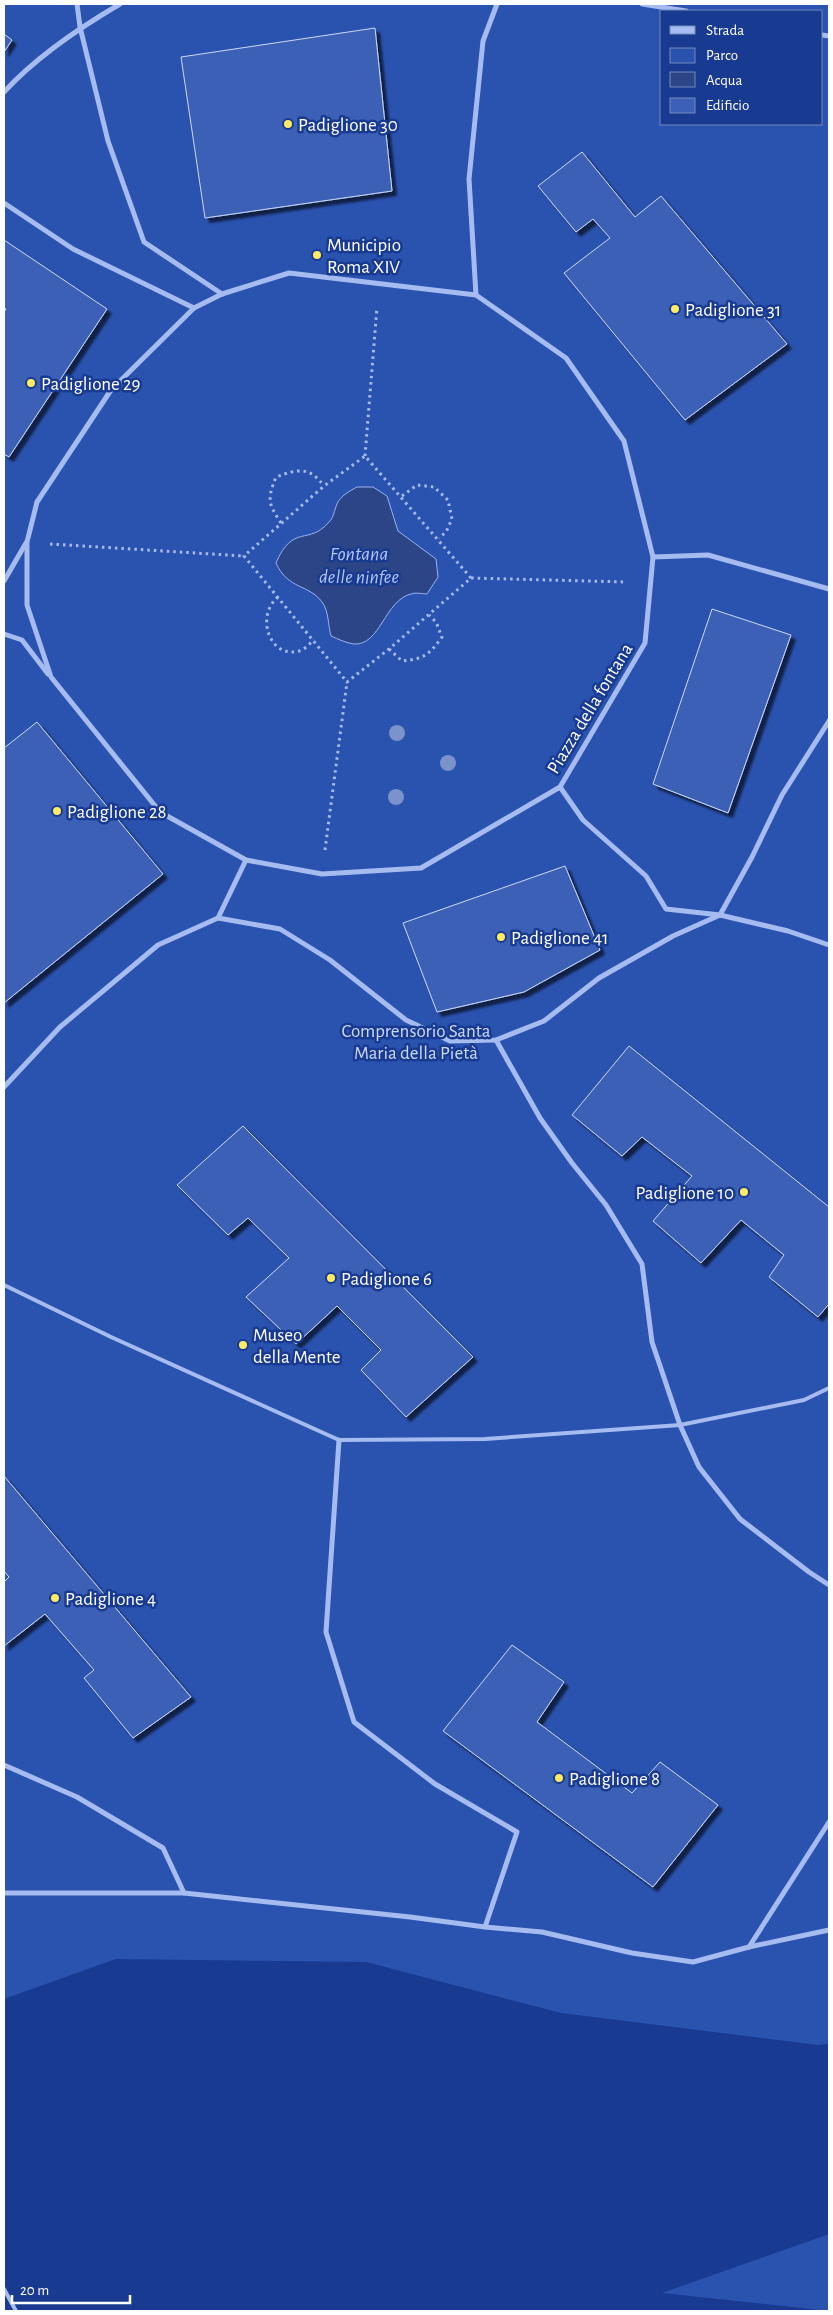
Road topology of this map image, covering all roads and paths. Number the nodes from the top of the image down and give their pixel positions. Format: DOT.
graph roads {
  1 [pos="77,4"];
  2 [pos="120,4"];
  3 [pos="497,4"];
  4 [pos="642,4"];
  5 [pos="680,10"];
  6 [pos="80,27"];
  7 [pos="4,92"];
  8 [pos="4,203"];
  9 [pos="379,284"];
  10 [pos="222,294"];
  11 [pos="476,295"];
  12 [pos="194,308"];
  13 [pos="365,456"];
  14 [pos="324,486"];
  15 [pos="402,496"];
  16 [pos="280,523"];
  17 [pos="439,538"];
  18 [pos="27,542"];
  19 [pos="244,556"];
  20 [pos="653,557"];
  21 [pos="471,578"];
  22 [pos="4,581"];
  23 [pos="650,583"];
  24 [pos="829,589"];
  25 [pos="278,597"];
  26 [pos="429,615"];
  27 [pos="4,634"];
  28 [pos="314,640"];
  29 [pos="389,649"];
  30 [pos="51,677"];
  31 [pos="347,682"];
  32 [pos="829,721"];
  33 [pos="560,787"];
  34 [pos="246,860"];
  35 [pos="322,874"];
  36 [pos="720,915"];
  37 [pos="218,918"];
  38 [pos="829,945"];
  39 [pos="496,1040"];
  40 [pos="4,1087"];
  41 [pos="4,1285"];
  42 [pos="829,1388"];
  43 [pos="680,1424"];
  44 [pos="340,1440"];
  45 [pos="829,1585"];
  46 [pos="4,1765"];
  47 [pos="829,1822"];
  48 [pos="4,1893"];
  49 [pos="184,1893"];
  50 [pos="485,1927"];
  51 [pos="829,1930"];
  52 [pos="749,1947"];
  53 [pos="4,2289"];
  54 [pos="16,2311"];
  1 -- 6 [label="street"];
  2 -- 6 [label="street"];
  3 -- 11 [label="street"];
  4 -- 5 [label="street"];
  6 -- 7 [label="street"];
  6 -- 10 [label="street"];
  8 -- 12 [label="street"];
  9 -- 10 [label="street, Piazza della fontana"];
  9 -- 11 [label="street, Piazza della fontana"];
  9 -- 13 [label="path"];
  10 -- 12 [label="street, Piazza della fontana"];
  11 -- 20 [label="street, Piazza della fontana"];
  12 -- 18 [label="street, Piazza della fontana"];
  13 -- 14 [label="path"];
  13 -- 15 [label="path"];
  14 -- 16 [label="path"];
  14 -- 16 [label="path"];
  15 -- 17 [label="path"];
  15 -- 17 [label="path"];
  16 -- 19 [label="path"];
  17 -- 21 [label="path"];
  18 -- 19 [label="path"];
  18 -- 22 [label="street"];
  18 -- 30 [label="street, Piazza della fontana"];
  19 -- 25 [label="path"];
  20 -- 23 [label="street, Piazza della fontana"];
  20 -- 24 [label="street"];
  21 -- 23 [label="path"];
  21 -- 26 [label="path"];
  23 -- 33 [label="street, Piazza della fontana"];
  25 -- 28 [label="path"];
  25 -- 28 [label="path"];
  26 -- 29 [label="path"];
  26 -- 29 [label="path"];
  27 -- 30 [label="street"];
  28 -- 31 [label="path"];
  29 -- 31 [label="path"];
  30 -- 34 [label="street, Piazza della fontana"];
  31 -- 35 [label="path"];
  32 -- 36 [label="street"];
  33 -- 35 [label="street, Piazza della fontana"];
  33 -- 36 [label="street"];
  34 -- 35 [label="street, Piazza della fontana"];
  34 -- 37 [label="street"];
  36 -- 38 [label="street"];
  36 -- 39 [label="street"];
  37 -- 39 [label="street"];
  37 -- 40 [label="street"];
  39 -- 43 [label="street"];
  41 -- 44 [label="lane"];
  42 -- 43 [label="lane"];
  43 -- 44 [label="lane"];
  43 -- 45 [label="street"];
  44 -- 50 [label="street"];
  46 -- 49 [label="street"];
  47 -- 52 [label="street"];
  48 -- 49 [label="street"];
  49 -- 50 [label="street"];
  50 -- 52 [label="street"];
  51 -- 52 [label="street"];
  53 -- 54 [label="lane"];
}
